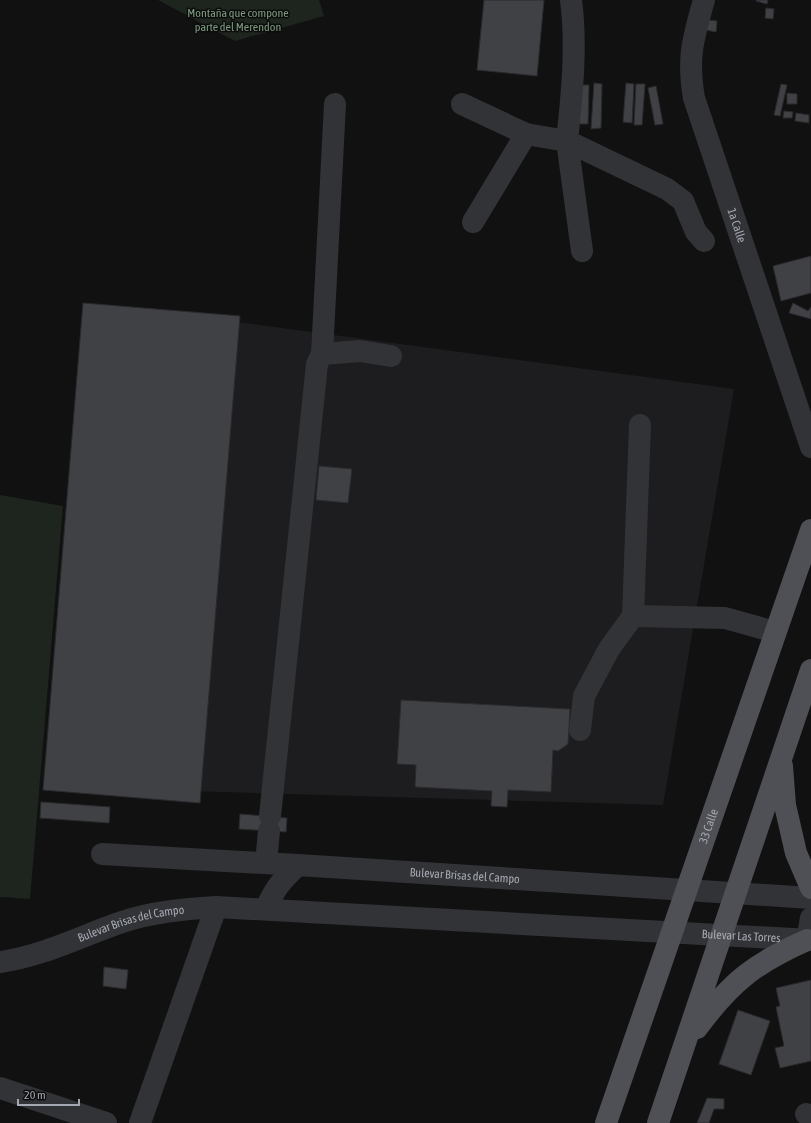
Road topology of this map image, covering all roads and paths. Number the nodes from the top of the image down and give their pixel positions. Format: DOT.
graph roads {
  1 [pos="571,0"];
  2 [pos="704,0"];
  3 [pos="336,104"];
  4 [pos="462,104"];
  5 [pos="526,134"];
  6 [pos="567,141"];
  7 [pos="473,222"];
  8 [pos="704,241"];
  9 [pos="582,251"];
  10 [pos="322,354"];
  11 [pos="391,356"];
  12 [pos="640,425"];
  13 [pos="811,447"];
  14 [pos="811,530"];
  15 [pos="633,616"];
  16 [pos="775,632"];
  17 [pos="811,670"];
  18 [pos="580,730"];
  19 [pos="781,756"];
  20 [pos="102,854"];
  21 [pos="266,863"];
  22 [pos="298,865"];
  23 [pos="811,888"];
  24 [pos="686,890"];
  25 [pos="735,894"];
  26 [pos="811,898"];
  27 [pos="216,907"];
  28 [pos="266,909"];
  29 [pos="811,918"];
  30 [pos="671,932"];
  31 [pos="722,935"];
  32 [pos="809,940"];
  33 [pos="0,962"];
  34 [pos="679,1065"];
  35 [pos="0,1088"];
  36 [pos="106,1123"];
  37 [pos="140,1123"];
  38 [pos="606,1123"];
  39 [pos="658,1123"];
  1 -- 6 [label="street"];
  2 -- 13 [label="street, 1a Calle"];
  3 -- 10 [label="street"];
  4 -- 5 [label="street"];
  5 -- 6 [label="street"];
  5 -- 7 [label="street"];
  6 -- 8 [label="street"];
  6 -- 9 [label="street"];
  10 -- 11 [label="street"];
  10 -- 21 [label="street"];
  12 -- 15 [label="street"];
  14 -- 16 [label="main road, 33 Calle"];
  15 -- 16 [label="street"];
  15 -- 18 [label="street"];
  16 -- 24 [label="main road, 33 Calle"];
  17 -- 19 [label="main road"];
  19 -- 23 [label="main road"];
  19 -- 25 [label="main road"];
  20 -- 21 [label="street, Bulevar Brisas del Campo"];
  21 -- 22 [label="street, Bulevar Brisas del Campo"];
  22 -- 24 [label="street, Bulevar Brisas del Campo"];
  22 -- 28 [label="street"];
  24 -- 25 [label="street"];
  24 -- 30 [label="main road, 33 Calle"];
  25 -- 26 [label="street"];
  25 -- 31 [label="main road"];
  27 -- 28 [label="street, Bulevar Brisas del Campo"];
  27 -- 33 [label="street, Bulevar Brisas del Campo"];
  27 -- 37 [label="street"];
  28 -- 30 [label="street, Bulevar Brisas del Campo"];
  29 -- 32 [label="street"];
  30 -- 31 [label="street, Bulevar Las Torres"];
  30 -- 38 [label="main road, 33 Calle"];
  31 -- 32 [label="street, Bulevar Las Torres"];
  31 -- 34 [label="main road"];
  32 -- 34 [label="main road"];
  34 -- 39 [label="main road"];
  35 -- 36 [label="street"];
}
